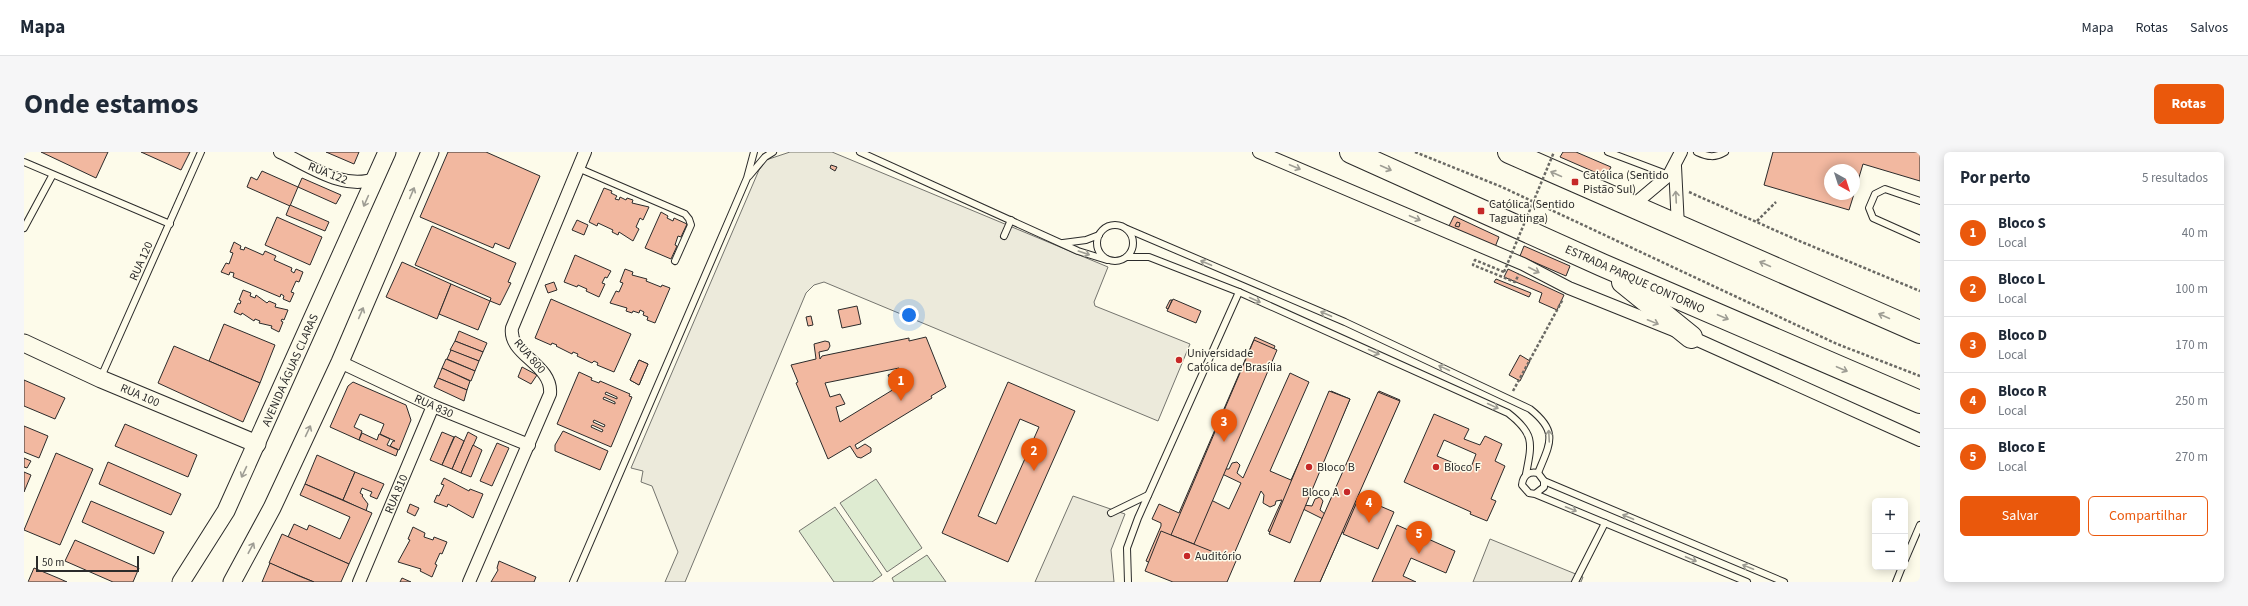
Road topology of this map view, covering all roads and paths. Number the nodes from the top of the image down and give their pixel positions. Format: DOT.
graph roads {
  1 [pos="201,152"];
  2 [pos="280,152"];
  3 [pos="387,152"];
  4 [pos="430,152"];
  5 [pos="585,152"];
  6 [pos="754,152"];
  7 [pos="773,152"];
  8 [pos="860,152"];
  9 [pos="1259,152"];
  10 [pos="1351,152"];
  11 [pos="1415,152"];
  12 [pos="1509,152"];
  13 [pos="1554,152"];
  14 [pos="1608,152"];
  15 [pos="1681,152"];
  16 [pos="1697,152"];
  17 [pos="1725,152"];
  18 [pos="24,162"];
  19 [pos="578,168"];
  20 [pos="52,176"];
  21 [pos="1674,176"];
  22 [pos="377,178"];
  23 [pos="747,178"];
  24 [pos="1920,201"];
  25 [pos="1776,202"];
  26 [pos="1632,207"];
  27 [pos="1011,220"];
  28 [pos="1757,221"];
  29 [pos="170,224"];
  30 [pos="1678,227"];
  31 [pos="24,228"];
  32 [pos="1127,229"];
  33 [pos="1099,235"];
  34 [pos="1004,236"];
  35 [pos="1920,239"];
  36 [pos="1062,243"];
  37 [pos="1127,257"];
  38 [pos="1107,260"];
  39 [pos="675,261"];
  40 [pos="1602,265"];
  41 [pos="1515,282"];
  42 [pos="1569,288"];
  43 [pos="1920,291"];
  44 [pos="1239,292"];
  45 [pos="1920,332"];
  46 [pos="1691,337"];
  47 [pos="24,343"];
  48 [pos="340,362"];
  49 [pos="1920,376"];
  50 [pos="101,379"];
  51 [pos="1508,398"];
  52 [pos="1920,402"];
  53 [pos="433,406"];
  54 [pos="1920,440"];
  55 [pos="257,444"];
  56 [pos="529,445"];
  57 [pos="1538,473"];
  58 [pos="1526,474"];
  59 [pos="1544,481"];
  60 [pos="1535,494"];
  61 [pos="1148,495"];
  62 [pos="1111,513"];
  63 [pos="1605,522"];
  64 [pos="1920,525"];
  65 [pos="1908,553"];
  66 [pos="1901,570"];
  67 [pos="194,574"];
  68 [pos="181,582"];
  69 [pos="232,582"];
  70 [pos="359,582"];
  71 [pos="469,582"];
  72 [pos="573,582"];
  73 [pos="1128,582"];
  74 [pos="1574,582"];
  75 [pos="1747,582"];
  76 [pos="1784,582"];
  77 [pos="1896,582"];
  1 -- 29 [label="lane, RUA 120"];
  2 -- 22 [label="street, RUA 122"];
  3 -- 22 [label="main road, AVENIDA ÁGUAS CLARAS"];
  48 -- 4 [label="main road, one-way"];
  5 -- 19 [label="street, RUA 800"];
  6 -- 23 [label="lane"];
  7 -- 23 [label="lane"];
  8 -- 27 [label="lane"];
  9 -- 42 [label="street, one-way"];
  10 -- 40 [label="highway, ESTRADA PARQUE CONTORNO, one-way"];
  11 -- 49 [label="path"];
  26 -- 12 [label="highway, one-way"];
  13 -- 41 [label="path, bridge"];
  14 -- 21 [label="lane"];
  15 -- 21 [label="street"];
  16 -- 17 [label="lane"];
  18 -- 20 [label="lane"];
  19 -- 39 [label="lane"];
  19 -- 56 [label="street, RUA 800"];
  20 -- 29 [label="lane"];
  20 -- 31 [label="lane"];
  21 -- 26 [label="street"];
  21 -- 28 [label="path"];
  30 -- 21 [label="street, one-way"];
  22 -- 55 [label="main road, AVENIDA ÁGUAS CLARAS, one-way"];
  23 -- 72 [label="lane"];
  24 -- 35 [label="lane"];
  25 -- 28 [label="path"];
  26 -- 30 [label="highway"];
  27 -- 34 [label="lane"];
  27 -- 36 [label="lane"];
  28 -- 43 [label="path"];
  29 -- 50 [label="lane, RUA 120"];
  45 -- 30 [label="highway, one-way"];
  32 -- 33 [label="lane"];
  32 -- 37 [label="lane"];
  51 -- 32 [label="lane, one-way"];
  33 -- 36 [label="lane"];
  33 -- 38 [label="lane"];
  36 -- 38 [label="lane, one-way"];
  37 -- 38 [label="lane"];
  37 -- 44 [label="lane"];
  40 -- 46 [label="highway"];
  40 -- 52 [label="highway, ESTRADA PARQUE CONTORNO, one-way"];
  42 -- 46 [label="street, one-way"];
  42 -- 51 [label="path"];
  44 -- 58 [label="lane, one-way"];
  44 -- 61 [label="lane"];
  46 -- 54 [label="street"];
  47 -- 50 [label="main road, RUA 100"];
  48 -- 53 [label="street, RUA 830"];
  69 -- 48 [label="main road, one-way"];
  50 -- 55 [label="main road, RUA 100"];
  57 -- 51 [label="lane, one-way"];
  53 -- 56 [label="street, RUA 830"];
  53 -- 70 [label="street, RUA 810"];
  55 -- 67 [label="main road, AVENIDA ÁGUAS CLARAS, one-way"];
  56 -- 71 [label="street, RUA 800"];
  57 -- 58 [label="lane"];
  57 -- 59 [label="lane"];
  58 -- 60 [label="lane"];
  59 -- 60 [label="lane"];
  76 -- 59 [label="lane, one-way"];
  60 -- 63 [label="lane, one-way"];
  61 -- 62 [label="lane"];
  61 -- 73 [label="lane"];
  63 -- 74 [label="lane"];
  63 -- 75 [label="lane, one-way"];
  64 -- 65 [label="lane"];
  66 -- 77 [label="lane"];
  67 -- 68 [label="main road, AVENIDA ÁGUAS CLARAS"];
}
